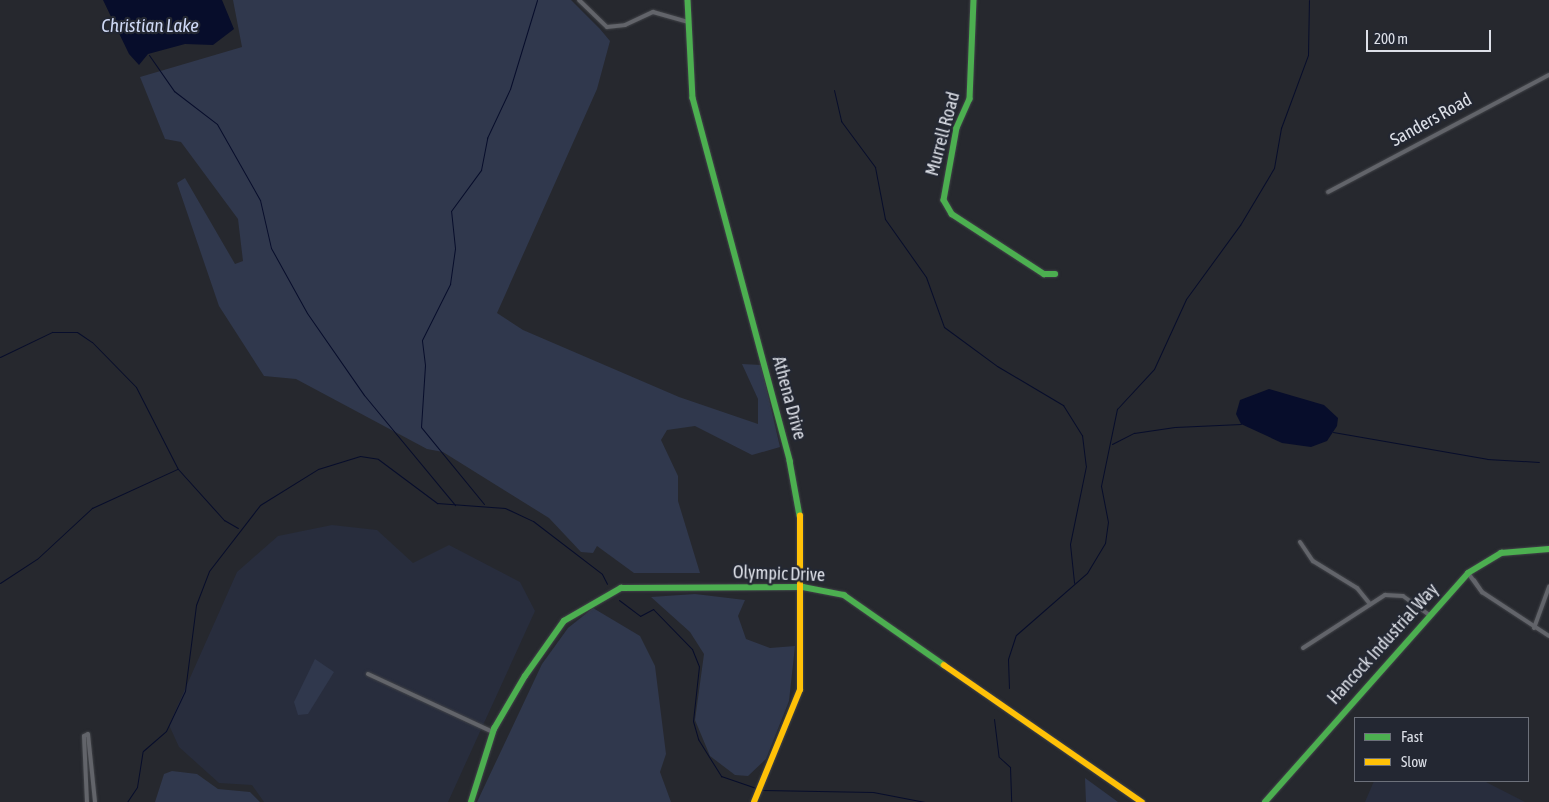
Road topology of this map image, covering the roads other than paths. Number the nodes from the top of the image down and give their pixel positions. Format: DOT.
graph roads {
  1 [pos="580,0"];
  2 [pos="688,0"];
  3 [pos="974,0"];
  4 [pos="689,22"];
  5 [pos="1549,75"];
  6 [pos="1328,192"];
  7 [pos="1055,274"];
  8 [pos="1300,542"];
  9 [pos="1549,549"];
  10 [pos="1468,572"];
  11 [pos="1549,587"];
  12 [pos="802,588"];
  13 [pos="1370,604"];
  14 [pos="1428,614"];
  15 [pos="1534,628"];
  16 [pos="1549,636"];
  17 [pos="1303,648"];
  18 [pos="368,674"];
  19 [pos="493,732"];
  20 [pos="95,794"];
  21 [pos="86,795"];
  22 [pos="87,802"];
  23 [pos="96,802"];
  24 [pos="471,802"];
  25 [pos="754,802"];
  26 [pos="1142,802"];
  27 [pos="1265,802"];
  1 -- 4 [label="street"];
  2 -- 4 [label="street, Athena Drive"];
  3 -- 7 [label="street, Murrell Road"];
  4 -- 12 [label="street, Athena Drive"];
  5 -- 6 [label="street, Sanders Road"];
  8 -- 13 [label="street"];
  9 -- 10 [label="street, Hancock Industrial Way"];
  10 -- 14 [label="street, Hancock Industrial Way"];
  10 -- 15 [label="street"];
  11 -- 15 [label="street"];
  12 -- 19 [label="street, Olympic Drive"];
  12 -- 25 [label="street, Athena Drive"];
  12 -- 26 [label="street, Olympic Drive"];
  13 -- 14 [label="street"];
  13 -- 17 [label="street"];
  14 -- 27 [label="street, Hancock Industrial Way"];
  15 -- 16 [label="street"];
  18 -- 19 [label="street"];
  19 -- 24 [label="street, Olympic Drive"];
  20 -- 21 [label="street"];
  20 -- 21 [label="street"];
  20 -- 23 [label="street"];
  21 -- 22 [label="street"];
}
